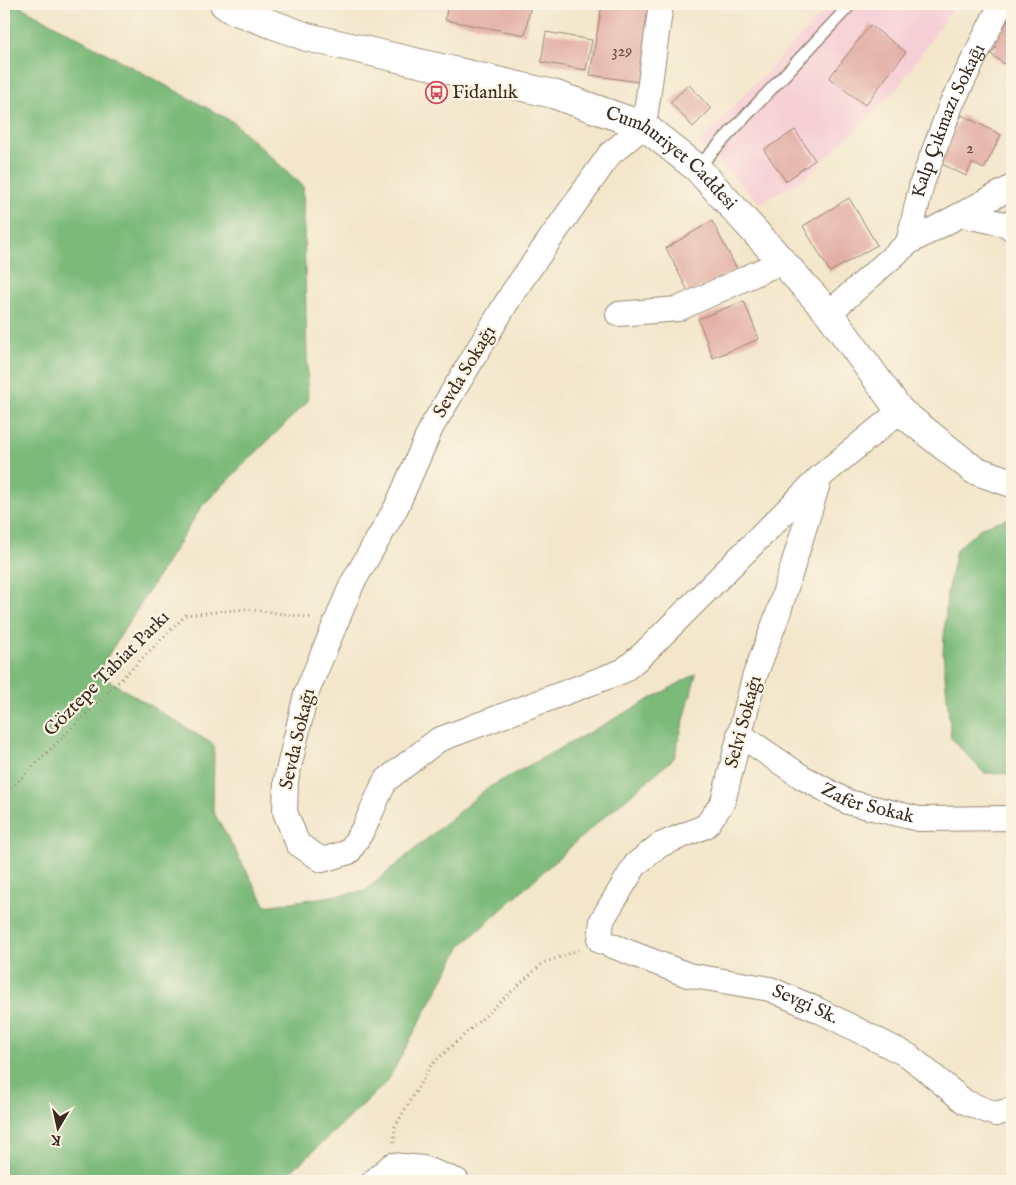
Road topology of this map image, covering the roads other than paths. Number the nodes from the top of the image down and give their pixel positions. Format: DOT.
graph roads {
  1 [pos="224,4"];
  2 [pos="661,4"];
  3 [pos="851,4"];
  4 [pos="1001,4"];
  5 [pos="644,126"];
  6 [pos="697,168"];
  7 [pos="1012,187"];
  8 [pos="962,215"];
  9 [pos="1012,229"];
  10 [pos="908,243"];
  11 [pos="782,262"];
  12 [pos="829,313"];
  13 [pos="618,314"];
  14 [pos="900,411"];
  15 [pos="821,476"];
  16 [pos="1012,483"];
  17 [pos="739,734"];
  18 [pos="1012,818"];
  19 [pos="601,931"];
  20 [pos="1012,1110"];
  21 [pos="374,1181"];
  22 [pos="457,1181"];
  1 -- 5 [label="main road, Cumhuriyet Caddesi"];
  2 -- 5 [label="street"];
  3 -- 6 [label="lane"];
  4 -- 10 [label="street, Kalp Çıkmazı Sokaḡı"];
  5 -- 6 [label="main road, Cumhuriyet Caddesi"];
  5 -- 15 [label="street, Sevda Sokağı"];
  6 -- 11 [label="main road, Cumhuriyet Caddesi"];
  7 -- 8 [label="street"];
  8 -- 9 [label="street"];
  8 -- 10 [label="street"];
  10 -- 12 [label="street"];
  11 -- 12 [label="main road, Cumhuriyet Caddesi"];
  11 -- 13 [label="street"];
  12 -- 14 [label="main road, Cumhuriyet Caddesi"];
  14 -- 15 [label="street, Sevda Sokağı"];
  14 -- 16 [label="main road, Cumhuriyet Caddesi"];
  15 -- 17 [label="street, Selvi Sokağı"];
  17 -- 18 [label="street, Zafer Sokak"];
  17 -- 19 [label="street, Selvi Sokağı"];
  19 -- 20 [label="street, Sevgi Sk."];
  21 -- 22 [label="street"];
}
